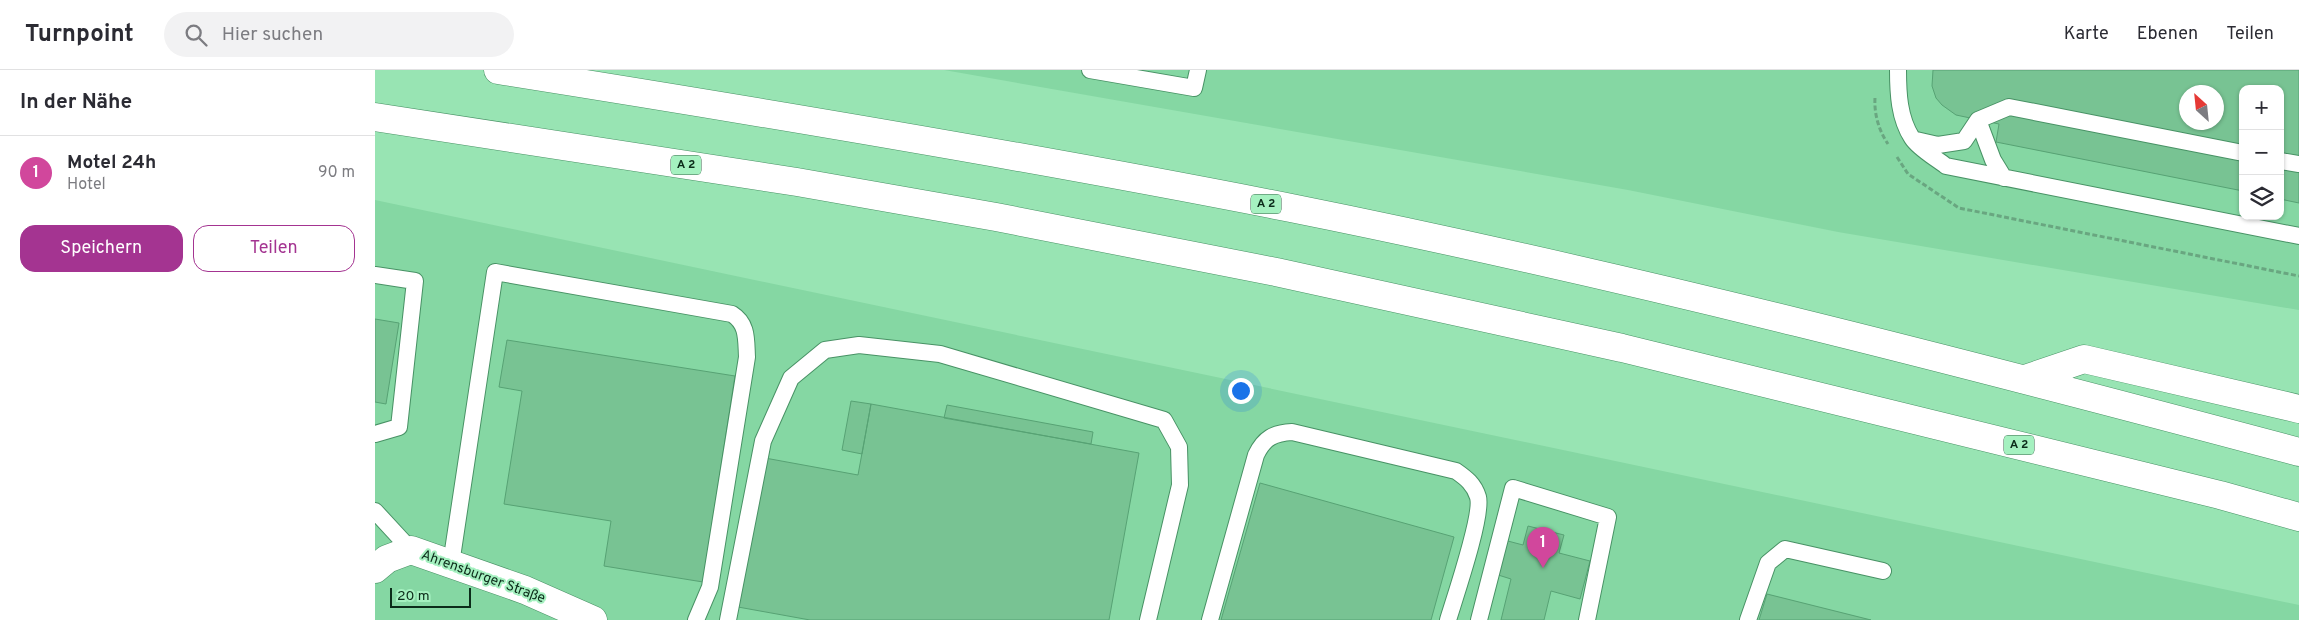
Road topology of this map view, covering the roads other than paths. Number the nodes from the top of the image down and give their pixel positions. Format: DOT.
graph roads {
  1 [pos="498,70"];
  2 [pos="1090,70"];
  3 [pos="1197,70"];
  4 [pos="1898,70"];
  5 [pos="375,117"];
  6 [pos="1978,120"];
  7 [pos="1913,140"];
  8 [pos="2239,152"];
  9 [pos="2284,161"];
  10 [pos="2299,164"];
  11 [pos="2004,178"];
  12 [pos="2299,236"];
  13 [pos="375,275"];
  14 [pos="2025,379"];
  15 [pos="2299,409"];
  16 [pos="375,434"];
  17 [pos="2299,452"];
  18 [pos="2220,494"];
  19 [pos="375,511"];
  20 [pos="2299,517"];
  21 [pos="2299,538"];
  22 [pos="411,550"];
  23 [pos="451,564"];
  24 [pos="375,569"];
  25 [pos="1883,571"];
  26 [pos="593,620"];
  27 [pos="696,620"];
  28 [pos="727,620"];
  29 [pos="1148,620"];
  30 [pos="1210,620"];
  31 [pos="1448,620"];
  32 [pos="1479,620"];
  33 [pos="1587,620"];
  34 [pos="1748,620"];
  1 -- 14 [label="main road, A 2"];
  2 -- 3 [label="lane"];
  4 -- 7 [label="lane"];
  5 -- 18 [label="main road, A 2"];
  6 -- 7 [label="lane"];
  6 -- 8 [label="lane"];
  6 -- 11 [label="lane"];
  7 -- 11 [label="lane"];
  9 -- 10 [label="lane"];
  11 -- 12 [label="lane"];
  13 -- 16 [label="lane"];
  14 -- 15 [label="main road"];
  14 -- 17 [label="main road, A 2"];
  18 -- 20 [label="main road, A 2"];
  18 -- 21 [label="main road"];
  19 -- 22 [label="lane"];
  22 -- 23 [label="main road, Ahrensburger Straße"];
  22 -- 24 [label="main road, Ahrensburger Straße"];
  23 -- 26 [label="main road, Ahrensburger Straße"];
  23 -- 27 [label="lane"];
  25 -- 34 [label="lane"];
  28 -- 29 [label="lane"];
  30 -- 31 [label="lane"];
  32 -- 33 [label="lane"];
}
